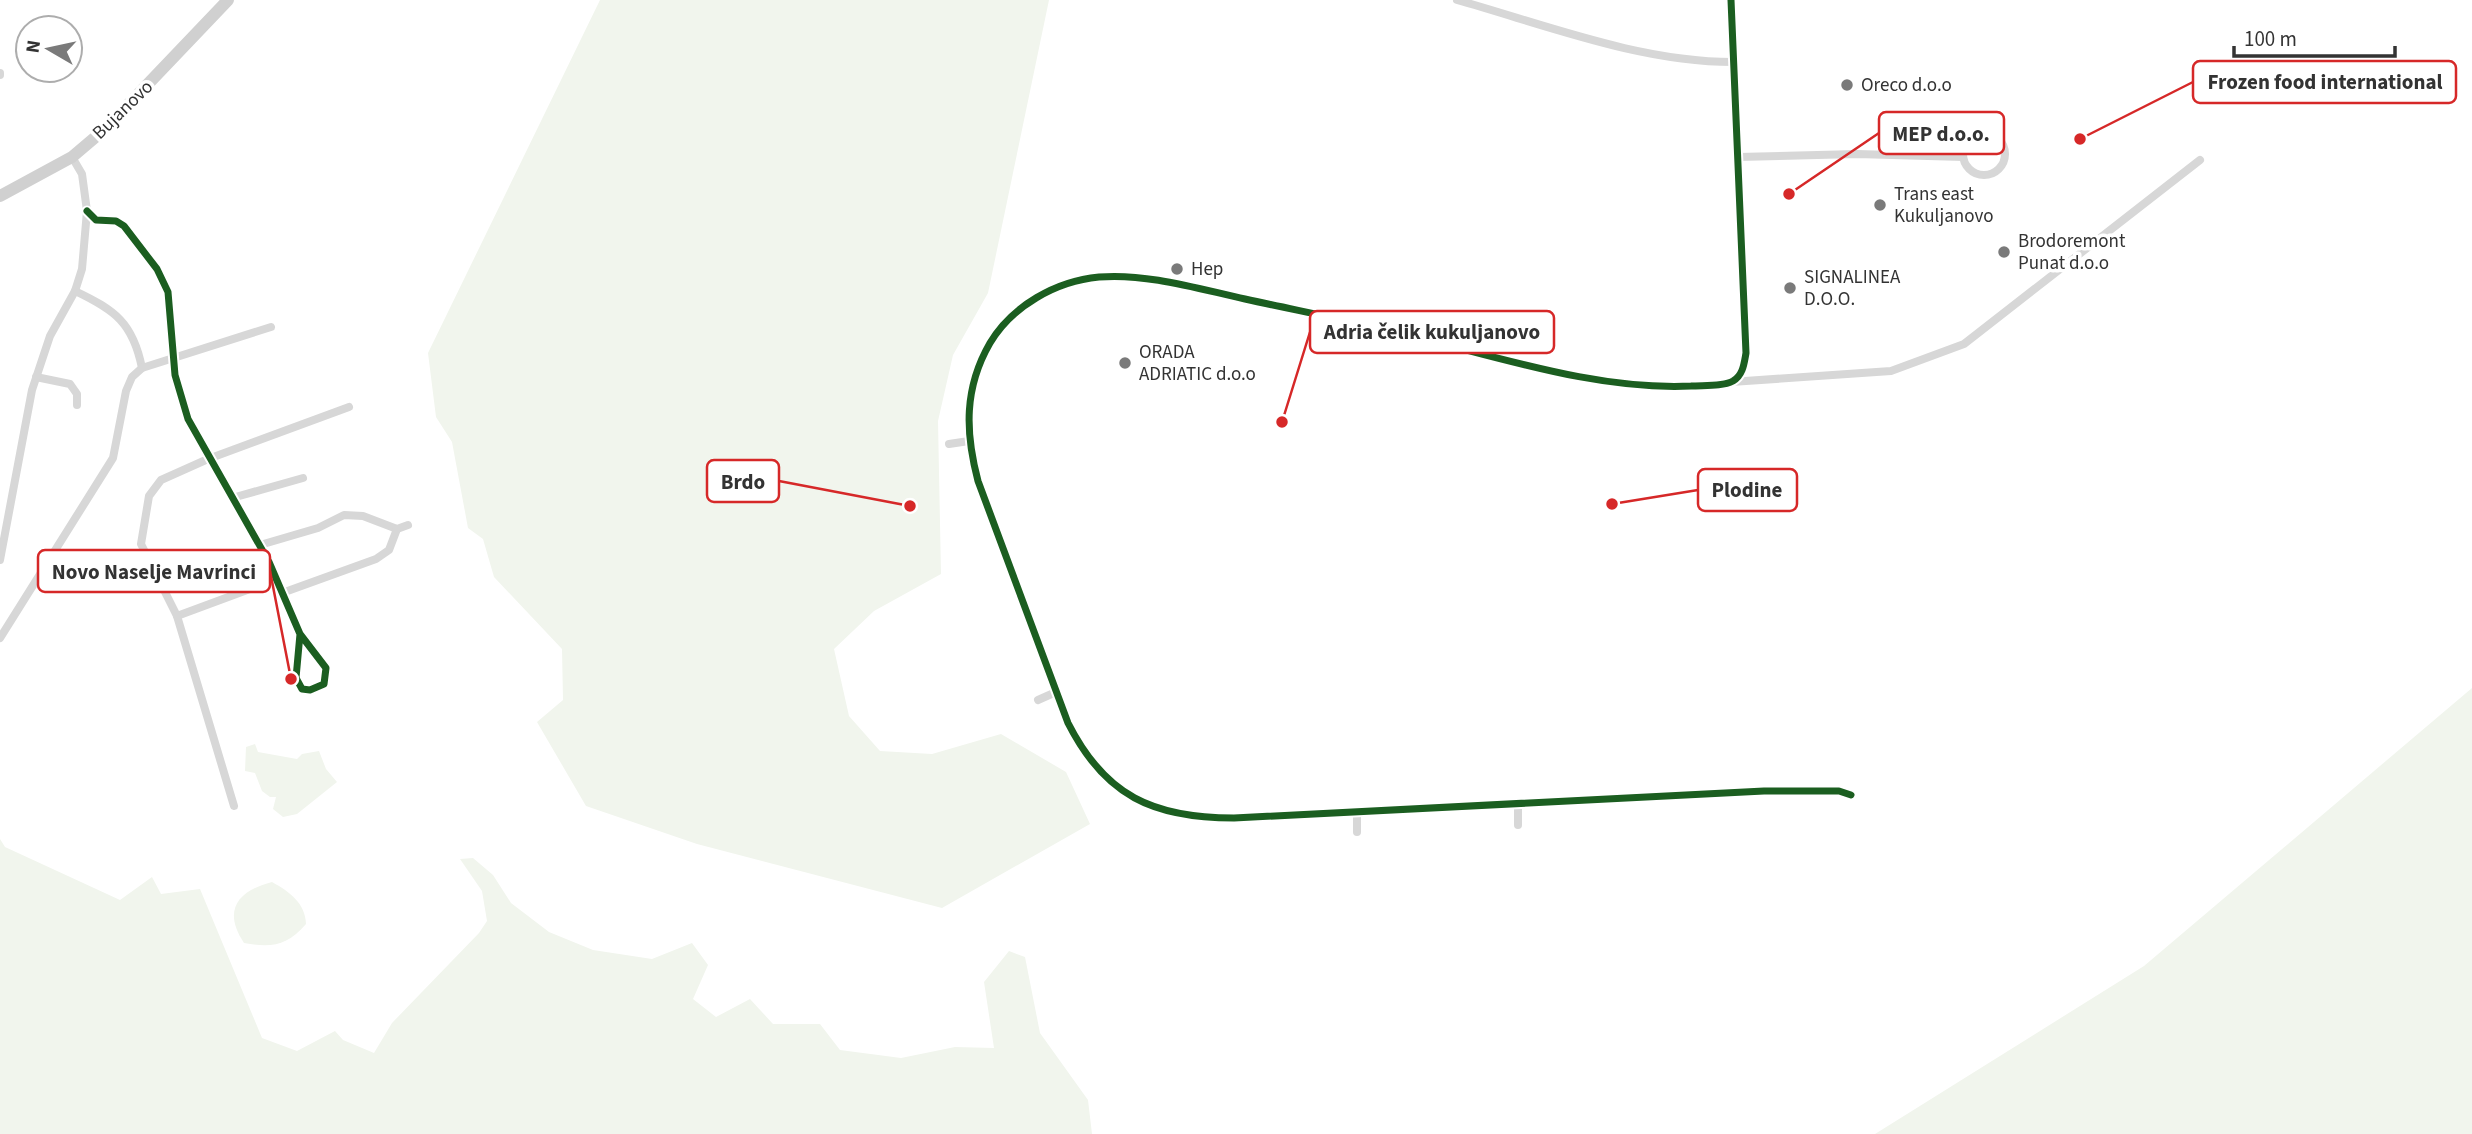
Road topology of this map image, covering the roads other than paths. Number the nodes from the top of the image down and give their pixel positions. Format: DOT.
graph roads {
  1 [pos="228,0"];
  2 [pos="1457,0"];
  3 [pos="1731,0"];
  4 [pos="1733,62"];
  5 [pos="72,157"];
  6 [pos="1738,157"];
  7 [pos="1963,157"];
  8 [pos="2200,160"];
  9 [pos="0,196"];
  10 [pos="87,211"];
  11 [pos="75,291"];
  12 [pos="271,327"];
  13 [pos="174,358"];
  14 [pos="142,368"];
  15 [pos="36,377"];
  16 [pos="1731,382"];
  17 [pos="77,405"];
  18 [pos="349,407"];
  19 [pos="969,441"];
  20 [pos="949,444"];
  21 [pos="208,459"];
  22 [pos="303,478"];
  23 [pos="232,498"];
  24 [pos="408,525"];
  25 [pos="397,529"];
  26 [pos="260,545"];
  27 [pos="0,560"];
  28 [pos="277,579"];
  29 [pos="282,593"];
  30 [pos="177,616"];
  31 [pos="300,634"];
  32 [pos="0,638"];
  33 [pos="1056,692"];
  34 [pos="1038,700"];
  35 [pos="1851,794"];
  36 [pos="1518,805"];
  37 [pos="234,806"];
  38 [pos="1357,812"];
  39 [pos="1518,825"];
  40 [pos="1357,832"];
  1 -- 5 [label="main road, Bujanovo"];
  2 -- 4 [label="street"];
  3 -- 4 [label="street"];
  4 -- 6 [label="street"];
  5 -- 9 [label="main road, Bujanovo"];
  5 -- 10 [label="street"];
  6 -- 7 [label="street"];
  6 -- 16 [label="street"];
  7 -- 7 [label="street"];
  8 -- 16 [label="street"];
  10 -- 11 [label="street"];
  10 -- 13 [label="street"];
  11 -- 14 [label="street"];
  11 -- 15 [label="street"];
  12 -- 13 [label="street"];
  13 -- 14 [label="street"];
  13 -- 21 [label="street"];
  14 -- 32 [label="street"];
  15 -- 17 [label="street"];
  15 -- 27 [label="street"];
  16 -- 19 [label="street"];
  18 -- 21 [label="street"];
  19 -- 20 [label="street"];
  19 -- 33 [label="street"];
  21 -- 23 [label="street"];
  21 -- 30 [label="street"];
  22 -- 23 [label="street"];
  23 -- 26 [label="street"];
  24 -- 25 [label="street"];
  25 -- 26 [label="street"];
  25 -- 29 [label="street"];
  26 -- 28 [label="street"];
  28 -- 29 [label="street"];
  28 -- 30 [label="street"];
  29 -- 31 [label="street"];
  30 -- 37 [label="street"];
  31 -- 31 [label="street"];
  33 -- 34 [label="street"];
  33 -- 38 [label="street"];
  35 -- 36 [label="street"];
  36 -- 38 [label="street"];
  36 -- 39 [label="street"];
  38 -- 40 [label="street"];
}
